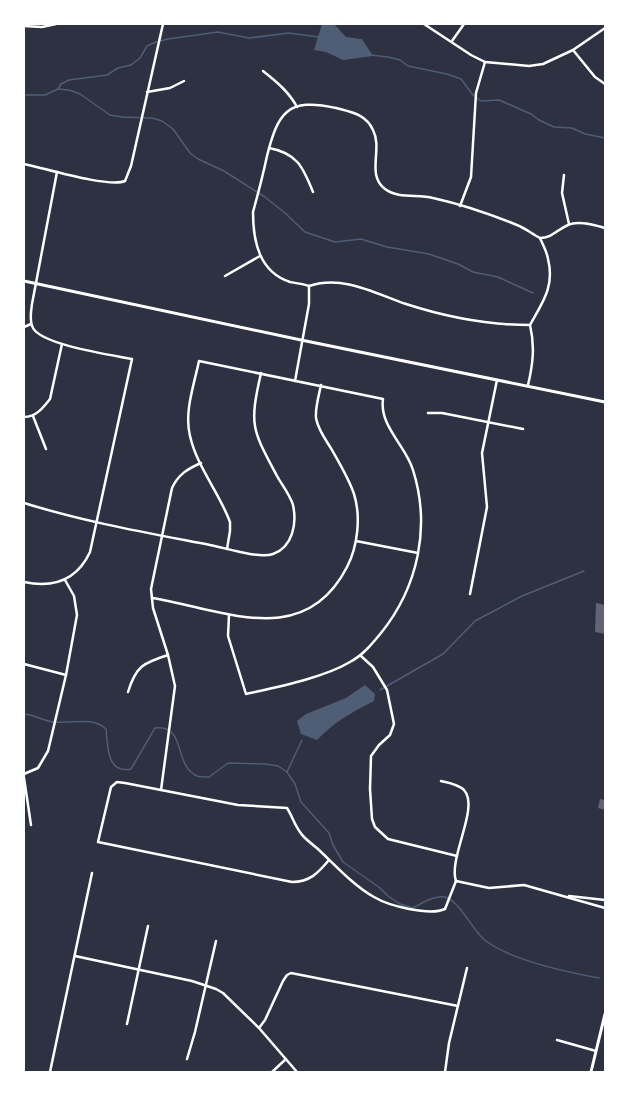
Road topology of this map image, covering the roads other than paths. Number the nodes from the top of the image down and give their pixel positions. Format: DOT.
graph roads {
  1 [pos="56,24"];
  2 [pos="163,24"];
  3 [pos="424,24"];
  4 [pos="464,24"];
  5 [pos="24,26"];
  6 [pos="605,28"];
  7 [pos="452,41"];
  8 [pos="573,50"];
  9 [pos="485,62"];
  10 [pos="263,71"];
  11 [pos="184,81"];
  12 [pos="605,84"];
  13 [pos="147,92"];
  14 [pos="298,106"];
  15 [pos="269,148"];
  16 [pos="24,164"];
  17 [pos="57,172"];
  18 [pos="564,175"];
  19 [pos="313,192"];
  20 [pos="460,206"];
  21 [pos="569,224"];
  22 [pos="605,228"];
  23 [pos="540,238"];
  24 [pos="260,256"];
  25 [pos="225,276"];
  26 [pos="24,281"];
  27 [pos="36,283"];
  28 [pos="309,286"];
  29 [pos="31,324"];
  30 [pos="530,325"];
  31 [pos="24,327"];
  32 [pos="301,340"];
  33 [pos="62,344"];
  34 [pos="261,373"];
  35 [pos="497,379"];
  36 [pos="295,381"];
  37 [pos="321,385"];
  38 [pos="528,385"];
  39 [pos="605,402"];
  40 [pos="428,413"];
  41 [pos="32,416"];
  42 [pos="24,417"];
  43 [pos="488,421"];
  44 [pos="523,429"];
  45 [pos="46,449"];
  46 [pos="201,463"];
  47 [pos="24,504"];
  48 [pos="97,521"];
  49 [pos="162,535"];
  50 [pos="356,542"];
  51 [pos="227,549"];
  52 [pos="418,553"];
  53 [pos="65,580"];
  54 [pos="24,582"];
  55 [pos="470,594"];
  56 [pos="152,598"];
  57 [pos="229,615"];
  58 [pos="168,655"];
  59 [pos="361,656"];
  60 [pos="24,664"];
  61 [pos="66,675"];
  62 [pos="128,692"];
  63 [pos="24,774"];
  64 [pos="24,778"];
  65 [pos="441,781"];
  66 [pos="161,790"];
  67 [pos="31,825"];
  68 [pos="457,856"];
  69 [pos="329,860"];
  70 [pos="92,873"];
  71 [pos="456,881"];
  72 [pos="565,895"];
  73 [pos="605,900"];
  74 [pos="605,908"];
  75 [pos="148,926"];
  76 [pos="216,941"];
  77 [pos="75,956"];
  78 [pos="467,968"];
  79 [pos="140,970"];
  80 [pos="206,984"];
  81 [pos="458,1006"];
  82 [pos="605,1014"];
  83 [pos="128,1024"];
  84 [pos="259,1028"];
  85 [pos="557,1040"];
  86 [pos="596,1051"];
  87 [pos="286,1059"];
  88 [pos="187,1060"];
  89 [pos="50,1072"];
  90 [pos="272,1072"];
  91 [pos="297,1072"];
  92 [pos="446,1072"];
  93 [pos="591,1072"];
  1 -- 5 [label="street"];
  2 -- 13 [label="street"];
  3 -- 7 [label="street"];
  4 -- 7 [label="street"];
  6 -- 8 [label="street"];
  7 -- 9 [label="street"];
  8 -- 9 [label="street"];
  8 -- 12 [label="street"];
  9 -- 20 [label="street"];
  10 -- 14 [label="street"];
  11 -- 13 [label="street"];
  13 -- 17 [label="street"];
  14 -- 15 [label="street"];
  14 -- 20 [label="street"];
  15 -- 19 [label="street"];
  15 -- 24 [label="street"];
  16 -- 17 [label="street"];
  17 -- 27 [label="street"];
  18 -- 21 [label="street"];
  20 -- 23 [label="street"];
  21 -- 22 [label="street"];
  21 -- 23 [label="street"];
  23 -- 30 [label="street"];
  24 -- 25 [label="street"];
  24 -- 28 [label="street"];
  26 -- 27 [label="street"];
  27 -- 29 [label="street"];
  27 -- 32 [label="street"];
  28 -- 30 [label="street"];
  28 -- 32 [label="street"];
  29 -- 31 [label="street"];
  29 -- 33 [label="street"];
  30 -- 38 [label="street"];
  32 -- 35 [label="street"];
  32 -- 36 [label="street"];
  33 -- 41 [label="street"];
  33 -- 48 [label="street"];
  34 -- 36 [label="street"];
  34 -- 46 [label="street"];
  34 -- 51 [label="street"];
  35 -- 38 [label="street"];
  35 -- 43 [label="street"];
  36 -- 37 [label="street"];
  37 -- 50 [label="street"];
  37 -- 52 [label="street"];
  38 -- 39 [label="street"];
  40 -- 43 [label="street"];
  41 -- 42 [label="street"];
  41 -- 45 [label="street"];
  43 -- 44 [label="street"];
  43 -- 55 [label="street"];
  46 -- 49 [label="street"];
  46 -- 51 [label="street"];
  47 -- 48 [label="street"];
  48 -- 49 [label="street"];
  48 -- 53 [label="street"];
  49 -- 51 [label="street"];
  49 -- 56 [label="street"];
  50 -- 52 [label="street"];
  50 -- 57 [label="street"];
  52 -- 59 [label="street"];
  53 -- 54 [label="street"];
  53 -- 61 [label="street"];
  56 -- 57 [label="street"];
  56 -- 58 [label="street"];
  57 -- 59 [label="street"];
  58 -- 62 [label="street"];
  58 -- 66 [label="street"];
  59 -- 68 [label="street"];
  60 -- 61 [label="street"];
  61 -- 63 [label="street"];
  64 -- 67 [label="street"];
  65 -- 68 [label="street"];
  66 -- 69 [label="street"];
  66 -- 69 [label="street"];
  68 -- 71 [label="street"];
  69 -- 71 [label="street"];
  70 -- 77 [label="street"];
  71 -- 72 [label="street"];
  72 -- 73 [label="street"];
  72 -- 74 [label="street"];
  75 -- 79 [label="street"];
  76 -- 80 [label="street"];
  77 -- 79 [label="street"];
  77 -- 89 [label="street"];
  78 -- 81 [label="street"];
  79 -- 80 [label="street"];
  79 -- 83 [label="street"];
  80 -- 84 [label="street"];
  80 -- 88 [label="street"];
  81 -- 84 [label="street"];
  81 -- 92 [label="street"];
  82 -- 86 [label="street"];
  84 -- 87 [label="street"];
  85 -- 86 [label="street"];
  86 -- 93 [label="street"];
  87 -- 90 [label="street"];
  87 -- 91 [label="street"];
}
